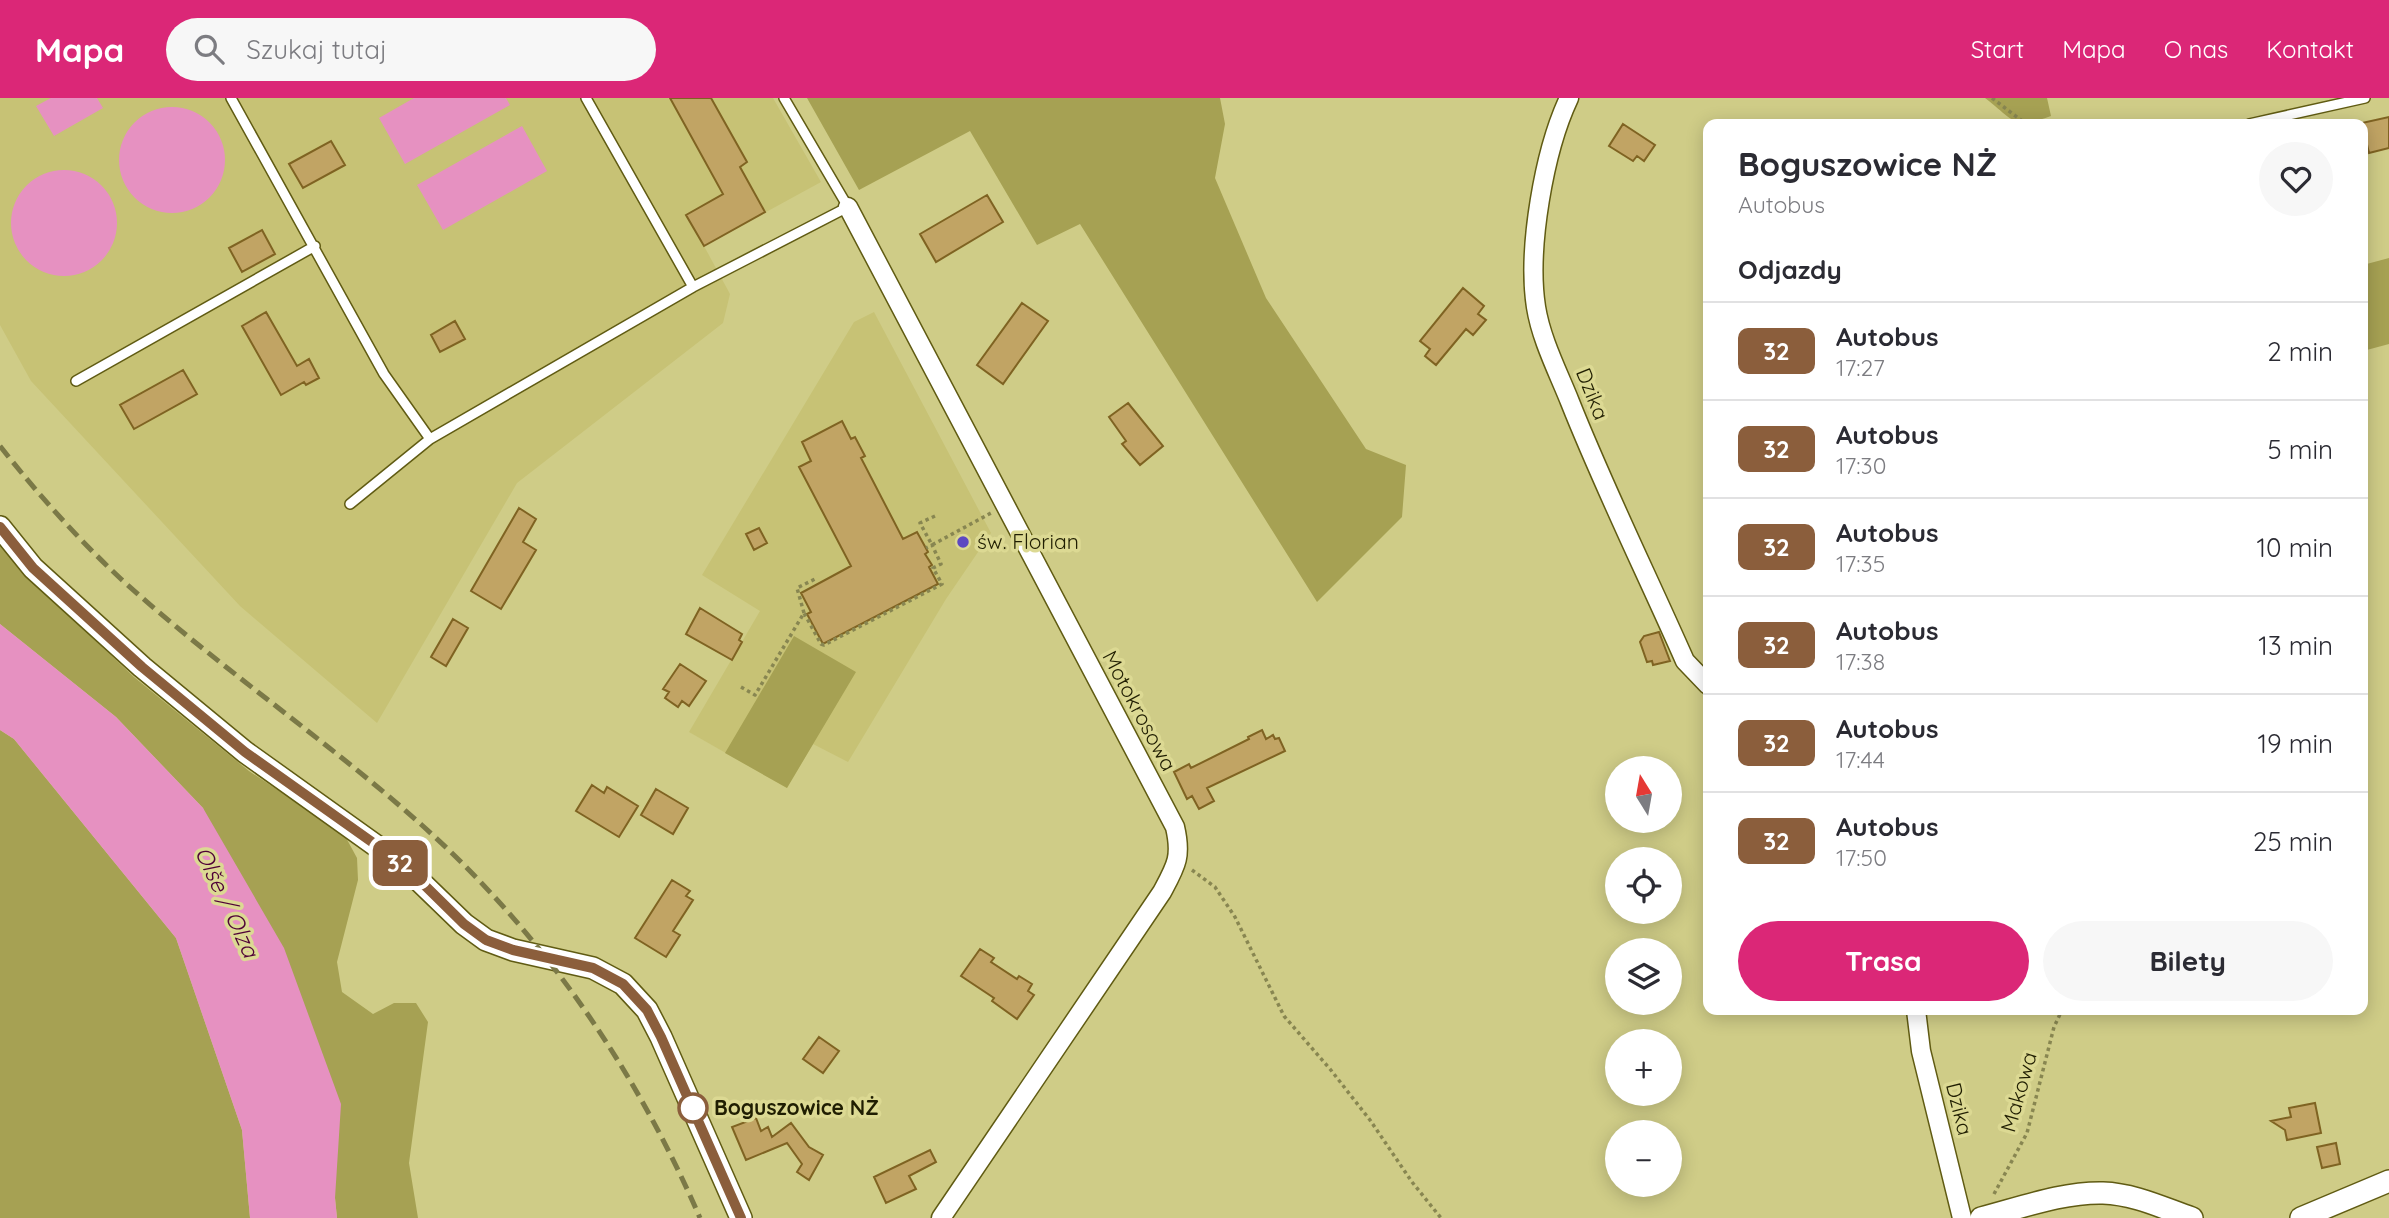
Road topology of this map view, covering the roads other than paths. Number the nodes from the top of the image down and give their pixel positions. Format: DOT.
graph roads {
  1 [pos="231,98"];
  2 [pos="586,98"];
  3 [pos="784,98"];
  4 [pos="1569,98"];
  5 [pos="2365,98"];
  6 [pos="2271,119"];
  7 [pos="848,207"];
  8 [pos="314,246"];
  9 [pos="693,287"];
  10 [pos="76,381"];
  11 [pos="430,439"];
  12 [pos="350,505"];
  13 [pos="0,527"];
  14 [pos="1703,680"];
  15 [pos="1917,1015"];
  16 [pos="2389,1181"];
  17 [pos="740,1218"];
  18 [pos="941,1218"];
  19 [pos="1962,1218"];
  20 [pos="1982,1218"];
  21 [pos="2192,1218"];
  22 [pos="2301,1218"];
  1 -- 8 [label="lane"];
  2 -- 9 [label="lane"];
  3 -- 7 [label="lane"];
  4 -- 14 [label="street, Dzika"];
  5 -- 6 [label="lane"];
  7 -- 9 [label="lane"];
  7 -- 18 [label="street, Motokrosowa"];
  8 -- 10 [label="lane"];
  8 -- 11 [label="lane"];
  9 -- 11 [label="lane"];
  11 -- 12 [label="lane"];
  13 -- 17 [label="street"];
  15 -- 19 [label="street, Dzika"];
  16 -- 22 [label="street"];
  20 -- 21 [label="street"];
}
